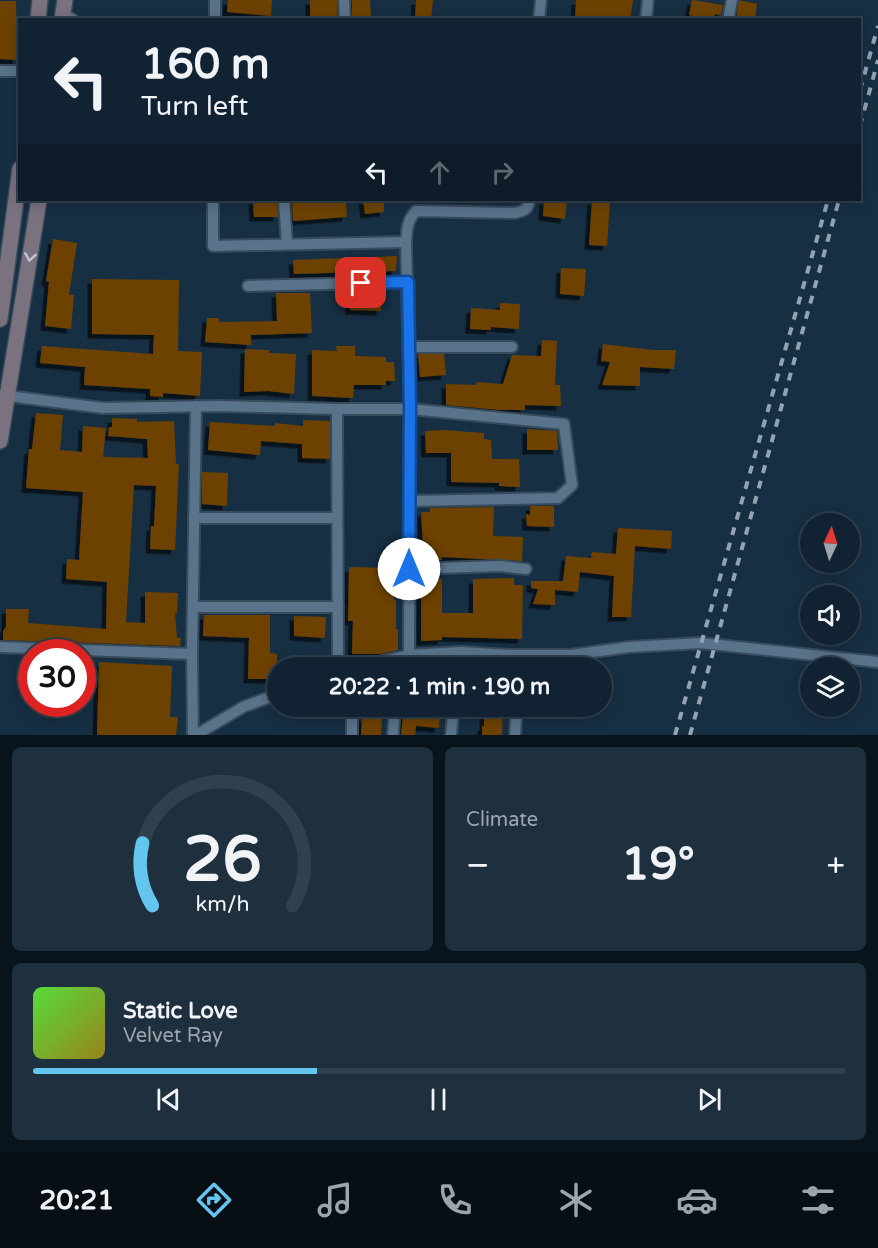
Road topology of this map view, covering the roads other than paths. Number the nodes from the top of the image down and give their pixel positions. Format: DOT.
graph roads {
  1 [pos="40,0"];
  2 [pos="215,0"];
  3 [pos="344,0"];
  4 [pos="541,0"];
  5 [pos="648,0"];
  6 [pos="732,0"];
  7 [pos="38,18"];
  8 [pos="215,18"];
  9 [pos="345,18"];
  10 [pos="538,18"];
  11 [pos="646,18"];
  12 [pos="728,18"];
  13 [pos="0,70"];
  14 [pos="18,71"];
  15 [pos="18,181"];
  16 [pos="39,201"];
  17 [pos="213,201"];
  18 [pos="284,201"];
  19 [pos="529,201"];
  20 [pos="406,242"];
  21 [pos="287,244"];
  22 [pos="4,262"];
  23 [pos="408,282"];
  24 [pos="248,286"];
  25 [pos="0,319"];
  26 [pos="512,347"];
  27 [pos="409,348"];
  28 [pos="4,395"];
  29 [pos="196,406"];
  30 [pos="337,409"];
  31 [pos="410,409"];
  32 [pos="0,441"];
  33 [pos="410,501"];
  34 [pos="194,518"];
  35 [pos="337,518"];
  36 [pos="409,569"];
  37 [pos="526,569"];
  38 [pos="193,607"];
  39 [pos="338,607"];
  40 [pos="0,647"];
  41 [pos="461,652"];
  42 [pos="192,654"];
  43 [pos="521,655"];
  44 [pos="338,657"];
  45 [pos="402,657"];
  46 [pos="424,657"];
  47 [pos="460,657"];
  48 [pos="878,662"];
  49 [pos="267,698"];
  50 [pos="352,717"];
  51 [pos="394,717"];
  52 [pos="453,717"];
  53 [pos="516,717"];
  54 [pos="212,730"];
  55 [pos="194,732"];
  56 [pos="352,735"];
  57 [pos="393,735"];
  58 [pos="451,735"];
  59 [pos="514,735"];
  1 -- 7 [label="main road"];
  2 -- 8 [label="street"];
  3 -- 9 [label="street"];
  4 -- 10 [label="street"];
  5 -- 11 [label="street"];
  6 -- 12 [label="street"];
  13 -- 14 [label="street"];
  15 -- 22 [label="main road"];
  16 -- 28 [label="main road, one-way"];
  17 -- 21 [label="street"];
  18 -- 21 [label="street"];
  19 -- 20 [label="street"];
  20 -- 21 [label="street"];
  20 -- 23 [label="street"];
  22 -- 25 [label="main road"];
  23 -- 24 [label="street"];
  23 -- 27 [label="street"];
  26 -- 27 [label="street"];
  27 -- 31 [label="street"];
  28 -- 29 [label="street"];
  28 -- 32 [label="main road"];
  29 -- 30 [label="street"];
  29 -- 34 [label="street"];
  30 -- 31 [label="street"];
  30 -- 35 [label="street"];
  31 -- 33 [label="street"];
  31 -- 33 [label="street"];
  33 -- 36 [label="street"];
  34 -- 35 [label="street"];
  34 -- 38 [label="street"];
  35 -- 39 [label="street"];
  36 -- 37 [label="street"];
  36 -- 45 [label="street"];
  38 -- 39 [label="street"];
  38 -- 42 [label="street"];
  39 -- 44 [label="street"];
  40 -- 42 [label="street"];
  41 -- 43 [label="street"];
  41 -- 46 [label="street"];
  41 -- 47 [label="street"];
  42 -- 55 [label="street"];
  43 -- 48 [label="street"];
  49 -- 54 [label="street"];
  50 -- 56 [label="street"];
  51 -- 57 [label="street"];
  52 -- 58 [label="street"];
  53 -- 59 [label="street"];
  54 -- 55 [label="street"];
}
